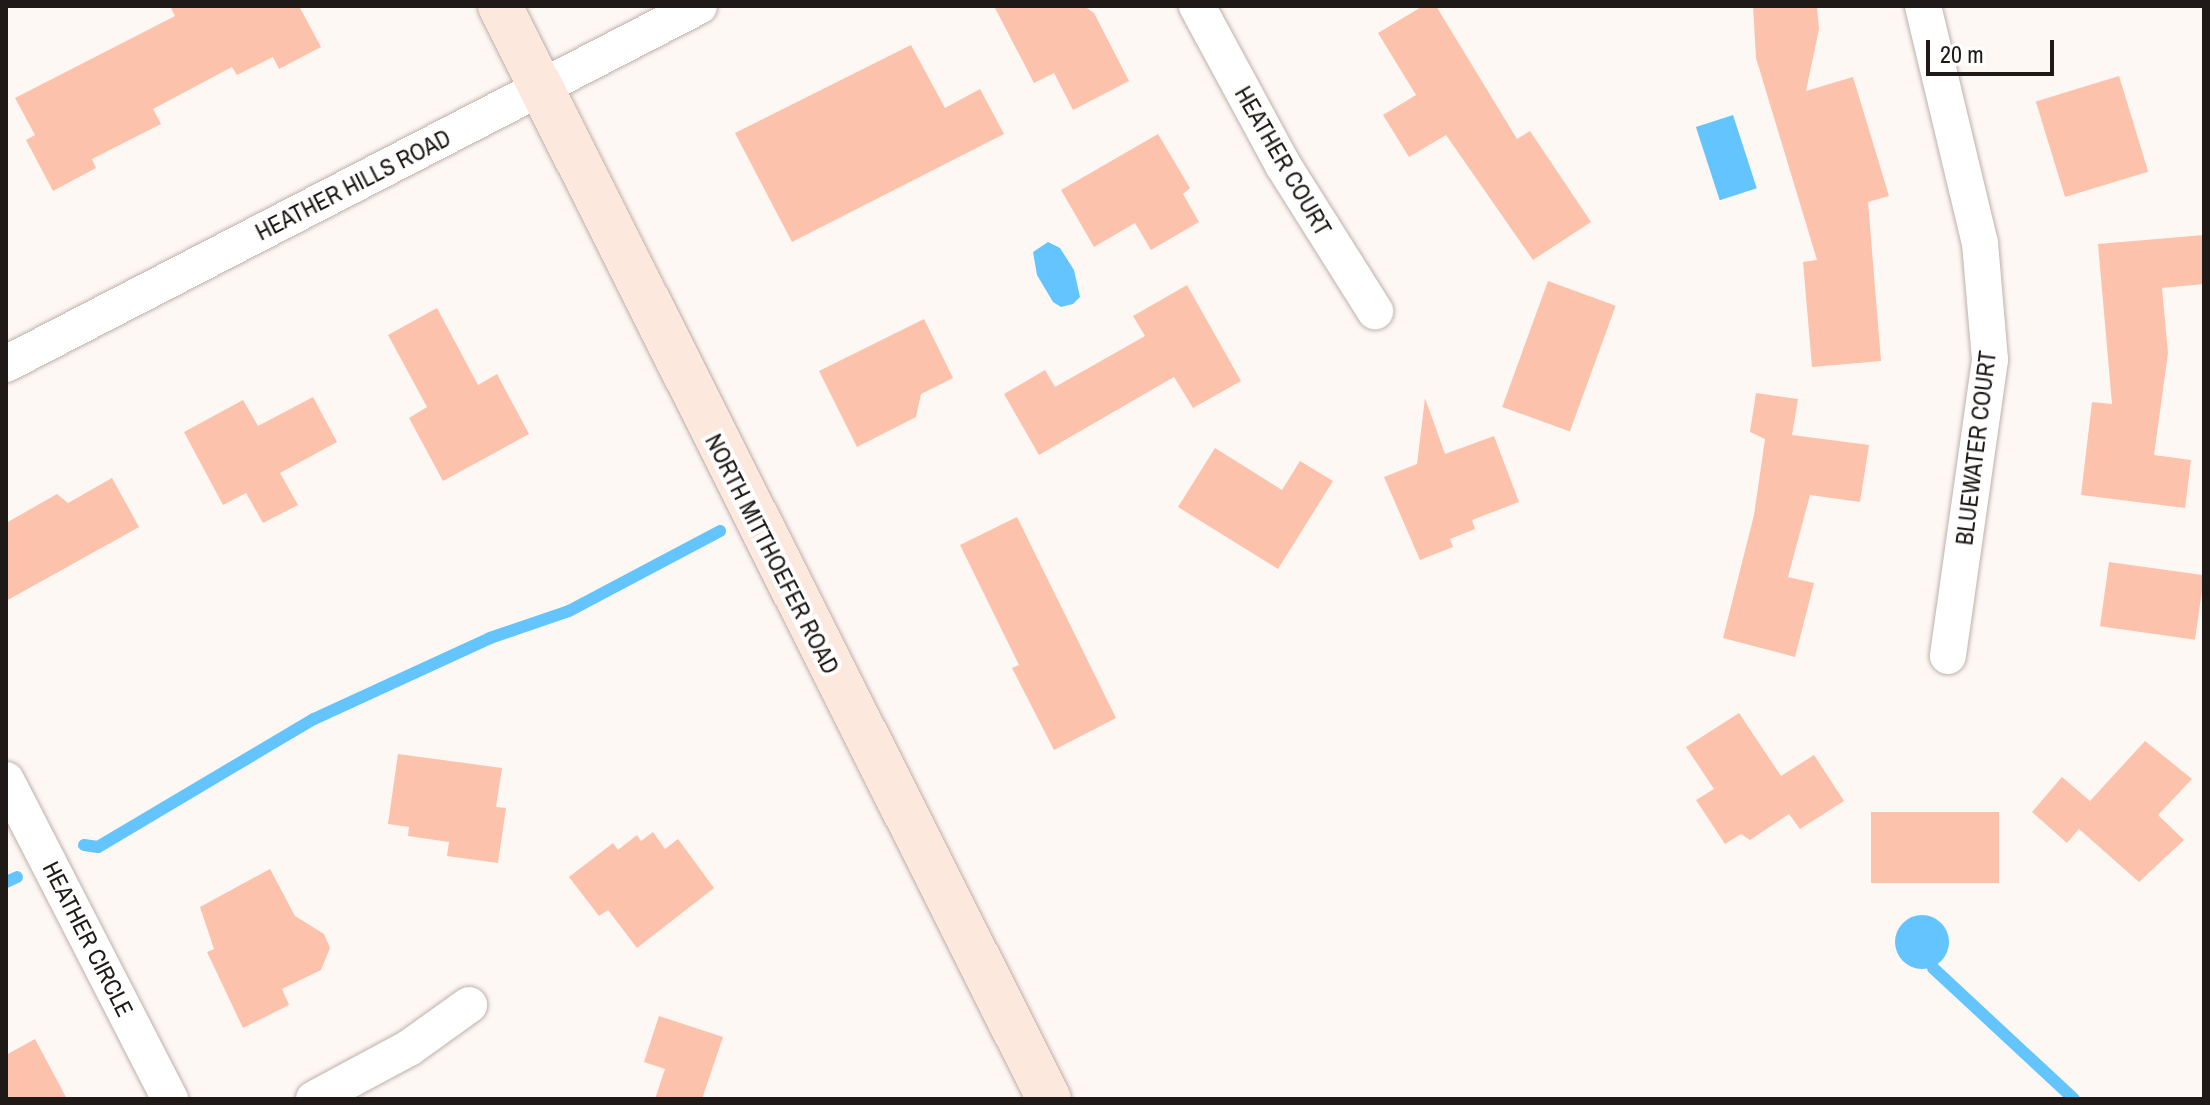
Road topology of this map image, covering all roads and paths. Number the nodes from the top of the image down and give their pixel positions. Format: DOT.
graph roads {
  1 [pos="500,6"];
  2 [pos="699,6"];
  3 [pos="1197,6"];
  4 [pos="1923,6"];
  5 [pos="541,87"];
  6 [pos="1375,311"];
  7 [pos="6,364"];
  8 [pos="1948,656"];
  9 [pos="6,780"];
  10 [pos="469,1005"];
  11 [pos="170,1099"];
  12 [pos="314,1099"];
  13 [pos="1049,1099"];
  1 -- 5 [label="main road, NORTH MITTHOEFER ROAD"];
  2 -- 5 [label="street, HEATHER HILLS ROAD"];
  3 -- 6 [label="street, HEATHER COURT"];
  4 -- 8 [label="street, BLUEWATER COURT"];
  5 -- 7 [label="street, HEATHER HILLS ROAD"];
  5 -- 13 [label="main road, NORTH MITTHOEFER ROAD"];
  9 -- 11 [label="street, HEATHER CIRCLE"];
  10 -- 12 [label="street"];
}
